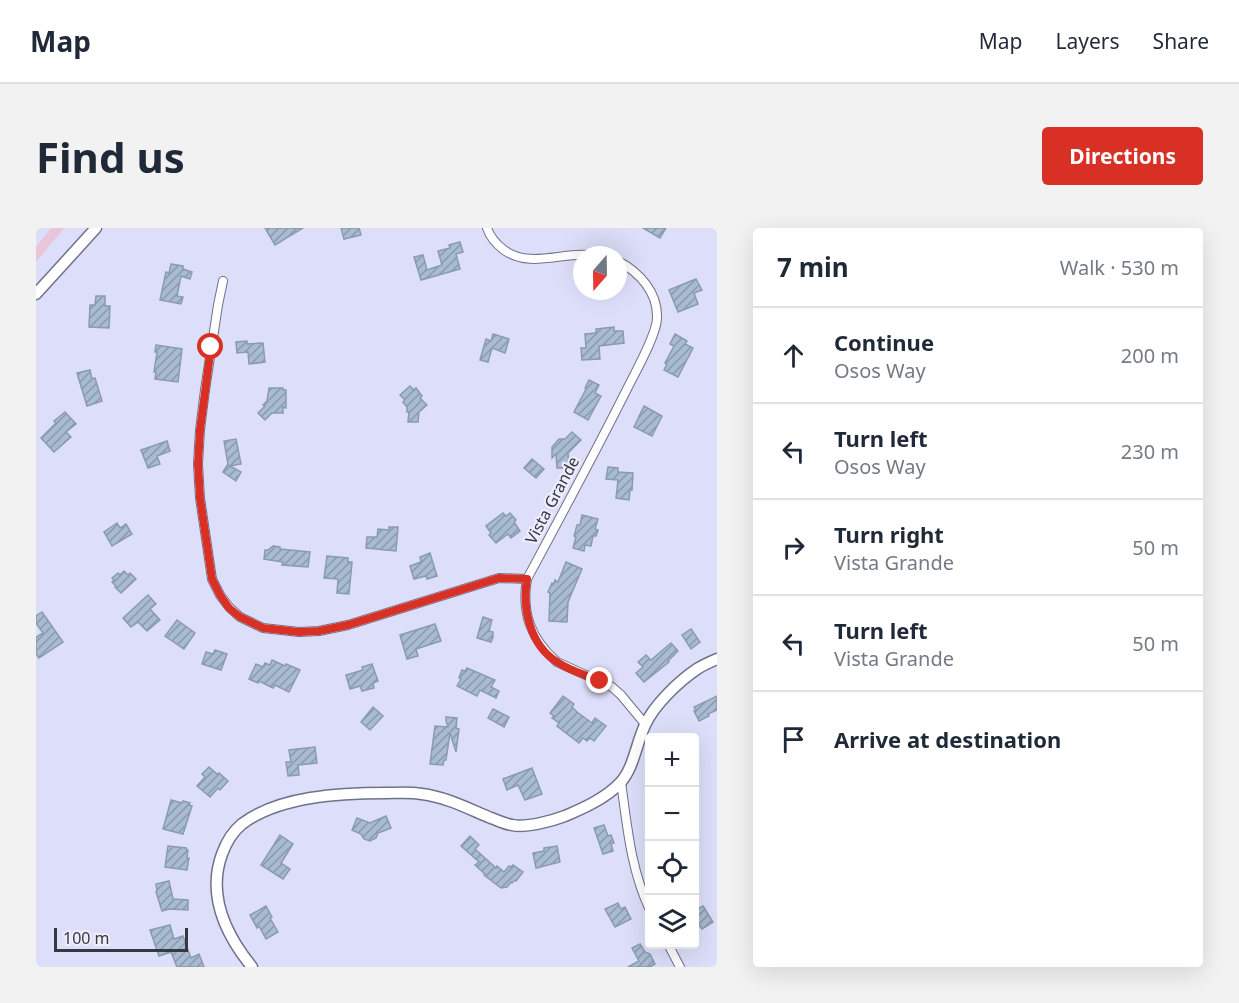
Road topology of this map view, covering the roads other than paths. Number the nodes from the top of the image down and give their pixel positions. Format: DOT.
graph roads {
  1 [pos="96,228"];
  2 [pos="487,228"];
  3 [pos="573,255"];
  4 [pos="627,266"];
  5 [pos="223,281"];
  6 [pos="36,294"];
  7 [pos="527,579"];
  8 [pos="717,659"];
  9 [pos="645,724"];
  10 [pos="621,782"];
  11 [pos="645,899"];
  12 [pos="670,949"];
  13 [pos="252,967"];
  14 [pos="680,967"];
  1 -- 6 [label="street"];
  2 -- 3 [label="street"];
  4 -- 7 [label="street, Vista Grande"];
  5 -- 7 [label="street"];
  7 -- 9 [label="street, Vista Grande"];
  8 -- 9 [label="street"];
  9 -- 10 [label="street"];
  10 -- 11 [label="street"];
  10 -- 13 [label="street"];
  12 -- 14 [label="street"];
}
